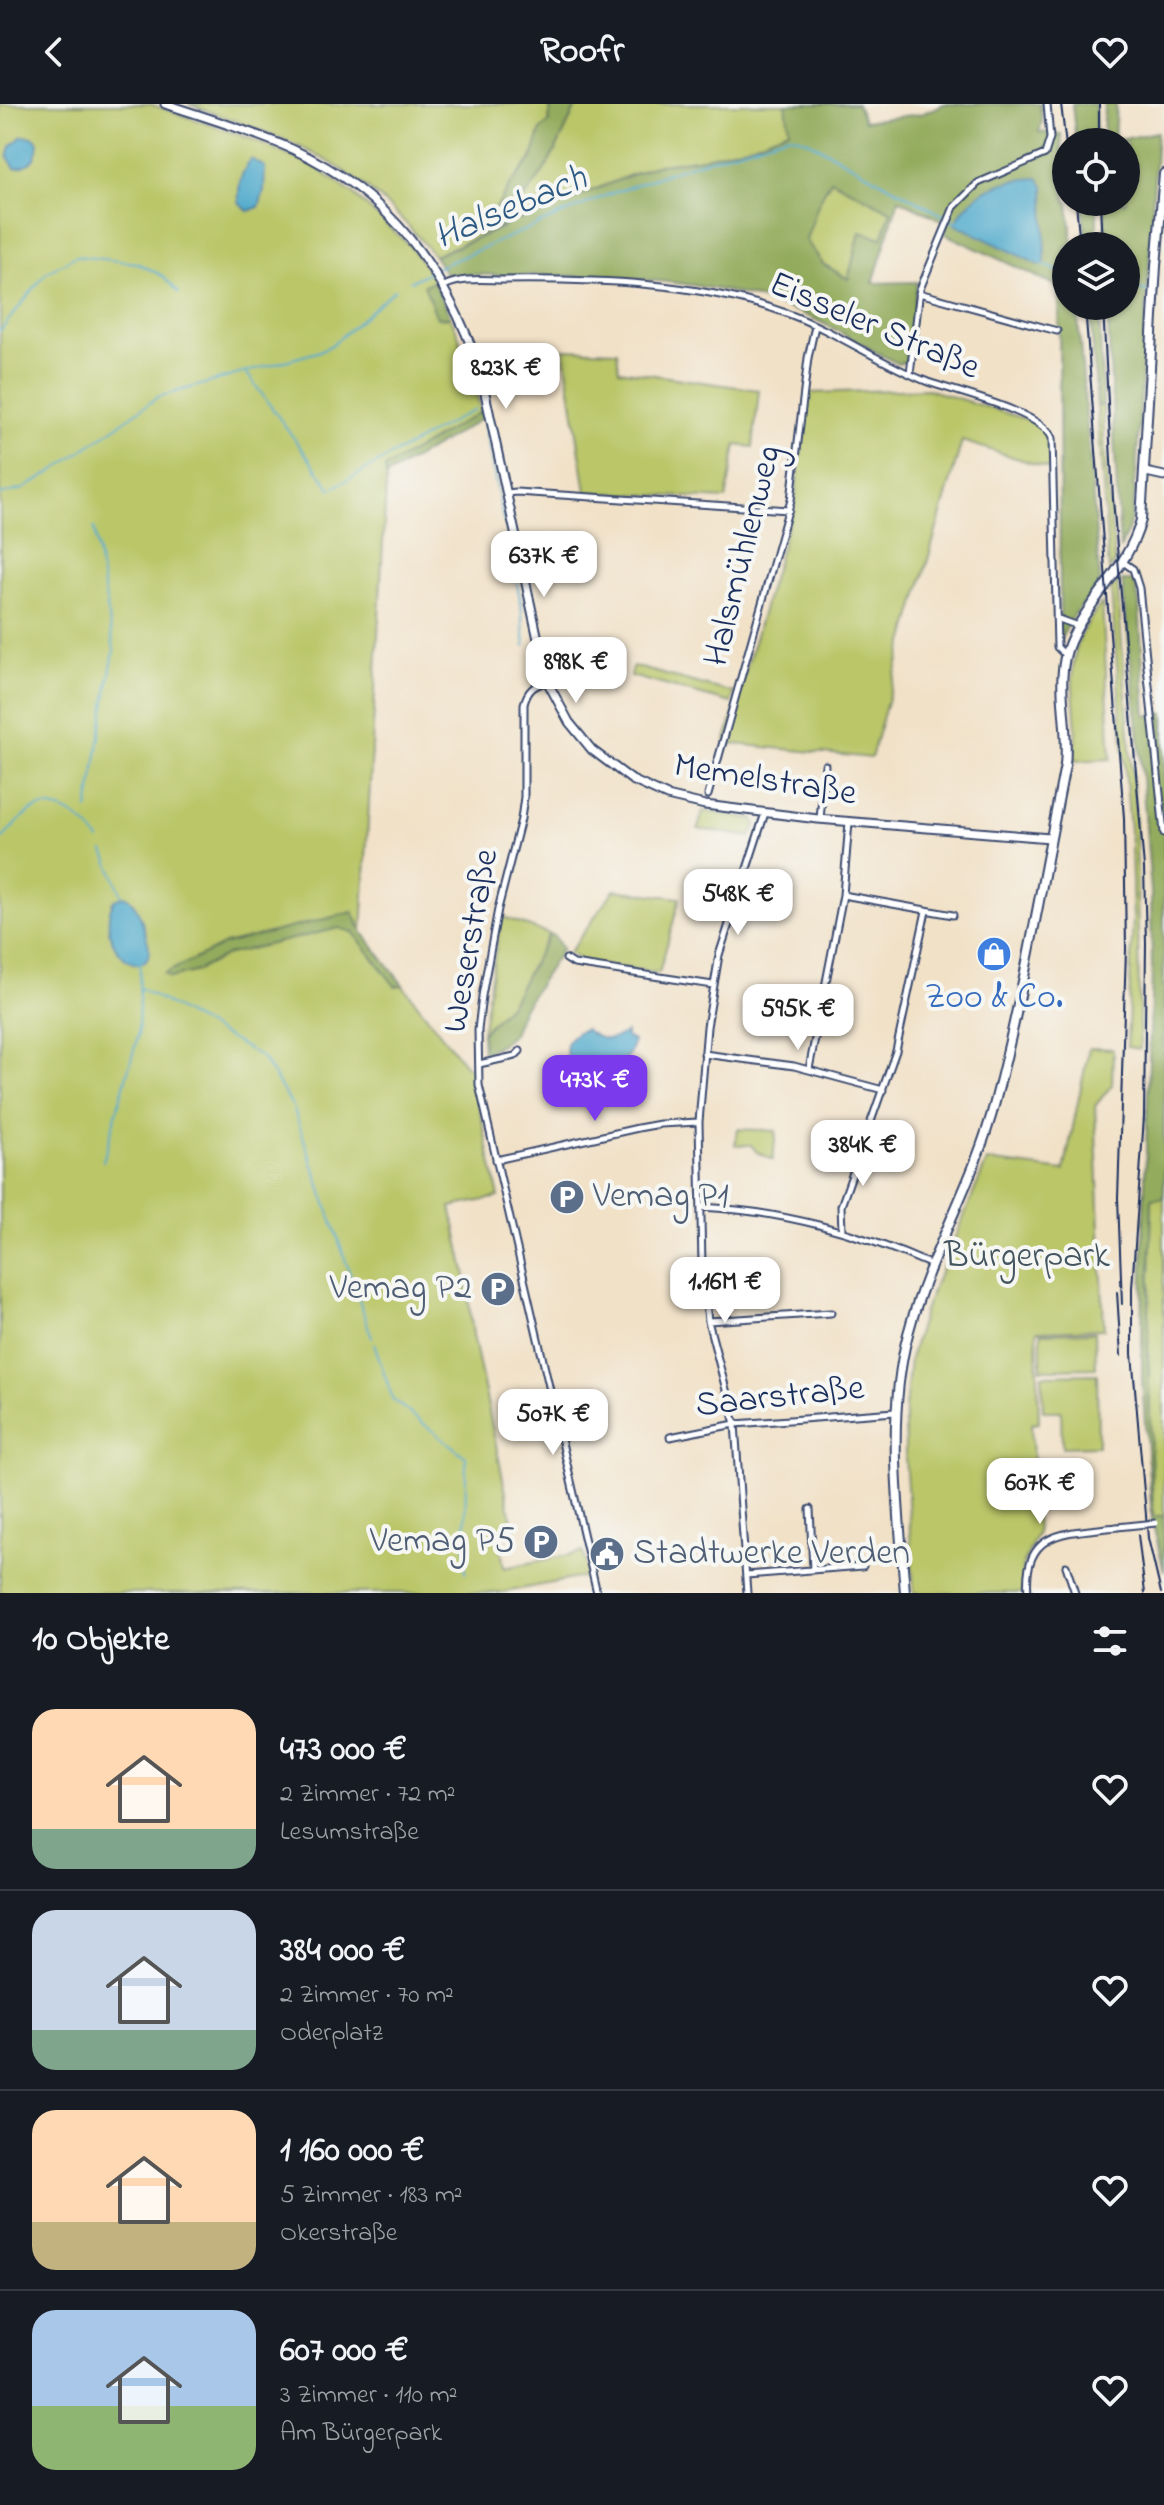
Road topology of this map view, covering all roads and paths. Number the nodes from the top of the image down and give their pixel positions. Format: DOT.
graph roads {
  1 [pos="165,104"];
  2 [pos="1047,104"];
  3 [pos="1164,174"];
  4 [pos="1160,266"];
  5 [pos="444,286"];
  6 [pos="919,293"];
  7 [pos="815,326"];
  8 [pos="1057,331"];
  9 [pos="910,374"];
  10 [pos="1146,472"];
  11 [pos="1164,476"];
  12 [pos="507,493"];
  13 [pos="789,510"];
  14 [pos="1123,562"];
  15 [pos="1056,618"];
  16 [pos="1078,626"];
  17 [pos="1065,655"];
  18 [pos="547,681"];
  19 [pos="825,765"];
  20 [pos="708,795"];
  21 [pos="765,813"];
  22 [pos="820,819"];
  23 [pos="849,822"];
  24 [pos="1164,833"];
  25 [pos="1050,838"];
  26 [pos="843,895"];
  27 [pos="926,911"];
  28 [pos="953,915"];
  29 [pos="566,959"];
  30 [pos="713,985"];
  31 [pos="520,1051"];
  32 [pos="704,1054"];
  33 [pos="479,1064"];
  34 [pos="809,1069"];
  35 [pos="883,1090"];
  36 [pos="699,1122"];
  37 [pos="496,1160"];
  38 [pos="701,1207"];
  39 [pos="842,1230"];
  40 [pos="932,1266"];
  41 [pos="831,1313"];
  42 [pos="708,1321"];
  43 [pos="895,1412"];
  44 [pos="735,1424"];
  45 [pos="670,1437"];
  46 [pos="810,1509"];
  47 [pos="1164,1522"];
  48 [pos="863,1566"];
  49 [pos="1066,1566"];
  50 [pos="813,1570"];
  51 [pos="746,1575"];
  52 [pos="597,1593"];
  53 [pos="747,1593"];
  54 [pos="905,1593"];
  55 [pos="1028,1593"];
  56 [pos="1075,1593"];
  1 -- 5 [label="street"];
  2 -- 6 [label="street"];
  3 -- 4 [label="main road"];
  4 -- 10 [label="main road"];
  5 -- 7 [label="street, Eisseler Straße"];
  5 -- 12 [label="street, Memelstraße"];
  6 -- 8 [label="street"];
  6 -- 9 [label="street"];
  7 -- 9 [label="street, Eisseler Straße"];
  7 -- 13 [label="street, Halsmühlenweg"];
  9 -- 15 [label="street, Eisseler Straße"];
  10 -- 11 [label="street"];
  10 -- 14 [label="main road"];
  12 -- 13 [label="street"];
  12 -- 18 [label="street, Memelstraße"];
  13 -- 20 [label="street, Halsmühlenweg"];
  14 -- 16 [label="main road"];
  14 -- 24 [label="street"];
  15 -- 16 [label="street"];
  15 -- 17 [label="street, Eisseler Straße"];
  16 -- 17 [label="main road"];
  17 -- 25 [label="main road"];
  18 -- 21 [label="street, Memelstraße"];
  18 -- 33 [label="street, Weserstraße"];
  19 -- 22 [label="street"];
  21 -- 22 [label="street, Memelstraße"];
  21 -- 30 [label="street"];
  22 -- 23 [label="street, Memelstraße"];
  23 -- 25 [label="street, Memelstraße"];
  23 -- 26 [label="street"];
  25 -- 40 [label="main road"];
  26 -- 27 [label="street"];
  26 -- 34 [label="street"];
  27 -- 28 [label="street"];
  27 -- 35 [label="street"];
  29 -- 30 [label="street"];
  30 -- 32 [label="street"];
  31 -- 33 [label="street"];
  32 -- 34 [label="street"];
  32 -- 36 [label="street"];
  33 -- 37 [label="street, Weserstraße"];
  34 -- 35 [label="street"];
  35 -- 39 [label="street"];
  36 -- 37 [label="street"];
  36 -- 38 [label="street"];
  37 -- 52 [label="street, Weserstraße"];
  38 -- 39 [label="street"];
  38 -- 42 [label="street"];
  39 -- 40 [label="street"];
  40 -- 43 [label="main road"];
  41 -- 42 [label="street"];
  42 -- 44 [label="street"];
  43 -- 44 [label="street, Saarstraße"];
  43 -- 54 [label="main road"];
  44 -- 45 [label="street, Saarstraße"];
  44 -- 51 [label="street"];
  46 -- 50 [label="street"];
  47 -- 55 [label="street, bridge"];
  48 -- 50 [label="street"];
  49 -- 56 [label="street"];
  50 -- 51 [label="street"];
  51 -- 53 [label="street"];
}
